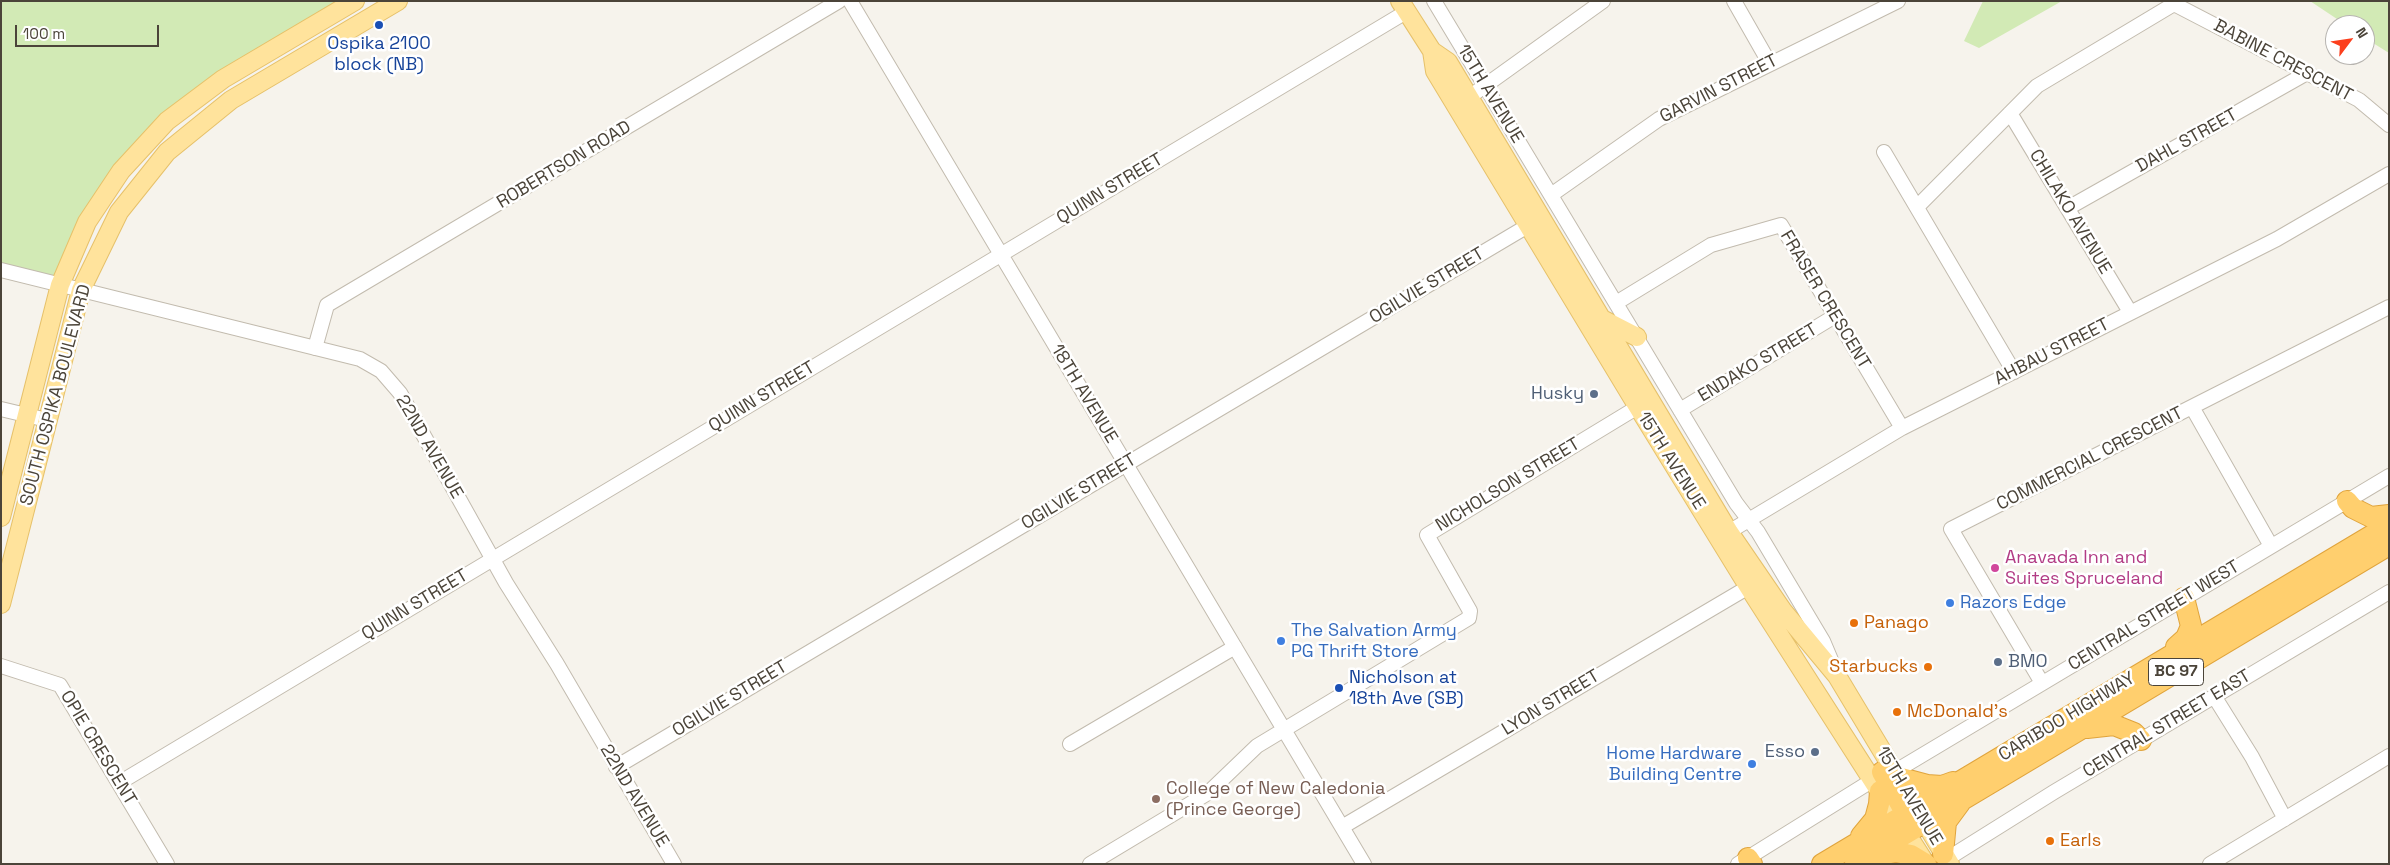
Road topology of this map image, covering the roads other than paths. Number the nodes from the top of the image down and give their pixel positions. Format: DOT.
graph roads {
  1 [pos="355,1"];
  2 [pos="839,1"];
  3 [pos="850,1"];
  4 [pos="1434,1"];
  5 [pos="1603,1"];
  6 [pos="1734,1"];
  7 [pos="1898,1"];
  8 [pos="392,3"];
  9 [pos="1403,7"];
  10 [pos="1770,64"];
  11 [pos="2307,73"];
  12 [pos="1486,86"];
  13 [pos="1463,102"];
  14 [pos="2010,113"];
  15 [pos="2389,125"];
  16 [pos="1884,152"];
  17 [pos="2389,174"];
  18 [pos="1551,195"];
  19 [pos="1917,207"];
  20 [pos="2068,208"];
  21 [pos="1535,222"];
  22 [pos="1001,254"];
  23 [pos="1,270"];
  24 [pos="60,285"];
  25 [pos="81,290"];
  26 [pos="1616,302"];
  27 [pos="2389,307"];
  28 [pos="2130,312"];
  29 [pos="1835,316"];
  30 [pos="1602,319"];
  31 [pos="1636,337"];
  32 [pos="315,348"];
  33 [pos="2014,372"];
  34 [pos="1644,403"];
  35 [pos="2192,407"];
  36 [pos="1,409"];
  37 [pos="1680,410"];
  38 [pos="27,415"];
  39 [pos="47,420"];
  40 [pos="1902,428"];
  41 [pos="1126,464"];
  42 [pos="2389,476"];
  43 [pos="2347,501"];
  44 [pos="2389,515"];
  45 [pos="1,517"];
  46 [pos="1749,520"];
  47 [pos="2389,525"];
  48 [pos="1724,535"];
  49 [pos="2389,545"];
  50 [pos="2271,546"];
  51 [pos="492,558"];
  52 [pos="1755,583"];
  53 [pos="2389,592"];
  54 [pos="2184,598"];
  55 [pos="1,604"];
  56 [pos="1235,647"];
  57 [pos="2162,660"];
  58 [pos="1,666"];
  59 [pos="1837,676"];
  60 [pos="2042,684"];
  61 [pos="2214,696"];
  62 [pos="2080,729"];
  63 [pos="1285,731"];
  64 [pos="2141,740"];
  65 [pos="1070,744"];
  66 [pos="2389,756"];
  67 [pos="616,767"];
  68 [pos="1885,778"];
  69 [pos="119,783"];
  70 [pos="1964,788"];
  71 [pos="1910,819"];
  72 [pos="2285,819"];
  73 [pos="1342,826"];
  74 [pos="1855,857"];
  75 [pos="1947,859"];
  76 [pos="1746,862"];
  77 [pos="167,864"];
  78 [pos="674,864"];
  79 [pos="1090,864"];
  80 [pos="1364,864"];
  81 [pos="1822,864"];
  82 [pos="1926,864"];
  83 [pos="2210,864"];
  1 -- 24 [label="main road, SOUTH OSPIKA BOULEVARD"];
  2 -- 32 [label="street, ROBERTSON ROAD"];
  3 -- 22 [label="street, 18TH AVENUE"];
  4 -- 12 [label="street, 15TH AVENUE"];
  5 -- 12 [label="street"];
  6 -- 10 [label="street"];
  7 -- 10 [label="street, GARVIN STREET"];
  8 -- 25 [label="main road, SOUTH OSPIKA BOULEVARD"];
  9 -- 13 [label="main road, 15TH AVENUE"];
  9 -- 22 [label="street, QUINN STREET"];
  10 -- 18 [label="street, GARVIN STREET"];
  11 -- 14 [label="street, BABINE CRESCENT"];
  11 -- 15 [label="street, BABINE CRESCENT"];
  11 -- 20 [label="street, DAHL STREET"];
  12 -- 13 [label="street"];
  12 -- 18 [label="street, 15TH AVENUE"];
  13 -- 21 [label="main road, 15TH AVENUE"];
  14 -- 19 [label="street, BABINE CRESCENT"];
  14 -- 20 [label="street, CHILAKO AVENUE"];
  16 -- 19 [label="street"];
  17 -- 28 [label="street, AHBAU STREET"];
  18 -- 26 [label="street, 15TH AVENUE"];
  19 -- 33 [label="street"];
  20 -- 28 [label="street, CHILAKO AVENUE"];
  21 -- 30 [label="main road, 15TH AVENUE"];
  21 -- 34 [label="main road, 15TH AVENUE"];
  21 -- 41 [label="street, OGILVIE STREET"];
  22 -- 41 [label="street, 18TH AVENUE"];
  22 -- 51 [label="street, QUINN STREET"];
  23 -- 24 [label="street, 22ND AVENUE"];
  24 -- 25 [label="street, 22ND AVENUE"];
  24 -- 38 [label="main road, SOUTH OSPIKA BOULEVARD"];
  25 -- 32 [label="street, 22ND AVENUE"];
  25 -- 39 [label="main road, SOUTH OSPIKA BOULEVARD"];
  26 -- 29 [label="street, FRASER CRESCENT"];
  26 -- 31 [label="street, 15TH AVENUE"];
  27 -- 35 [label="street, COMMERCIAL CRESCENT"];
  28 -- 33 [label="street, AHBAU STREET"];
  29 -- 37 [label="street, ENDAKO STREET"];
  29 -- 40 [label="street, FRASER CRESCENT"];
  30 -- 31 [label="main road"];
  30 -- 34 [label="main road, 15TH AVENUE"];
  31 -- 37 [label="street, 15TH AVENUE"];
  32 -- 51 [label="street, 22ND AVENUE"];
  33 -- 40 [label="street, AHBAU STREET"];
  34 -- 48 [label="main road, 15TH AVENUE"];
  34 -- 63 [label="street, NICHOLSON STREET"];
  35 -- 50 [label="street"];
  35 -- 60 [label="street, COMMERCIAL CRESCENT"];
  36 -- 38 [label="street"];
  37 -- 46 [label="street, 15TH AVENUE"];
  38 -- 39 [label="street"];
  38 -- 45 [label="main road, SOUTH OSPIKA BOULEVARD"];
  39 -- 55 [label="main road, SOUTH OSPIKA BOULEVARD"];
  40 -- 46 [label="street, AHBAU STREET"];
  41 -- 56 [label="street, 18TH AVENUE"];
  41 -- 67 [label="street, OGILVIE STREET"];
  42 -- 43 [label="street, CENTRAL STREET WEST"];
  43 -- 44 [label="highway"];
  43 -- 50 [label="street, CENTRAL STREET WEST"];
  46 -- 48 [label="street, AHBAU STREET"];
  46 -- 59 [label="street, 15TH AVENUE"];
  47 -- 57 [label="highway, CARIBOO HIGHWAY / BC 97"];
  48 -- 52 [label="main road, 15TH AVENUE"];
  49 -- 62 [label="highway, CARIBOO HIGHWAY / BC 97"];
  50 -- 54 [label="street, CENTRAL STREET WEST"];
  51 -- 67 [label="street, 22ND AVENUE"];
  51 -- 69 [label="street, QUINN STREET"];
  52 -- 59 [label="main road, 15TH AVENUE"];
  52 -- 68 [label="main road, 15TH AVENUE"];
  52 -- 73 [label="street, LYON STREET"];
  53 -- 61 [label="street, CENTRAL STREET EAST"];
  54 -- 57 [label="highway"];
  54 -- 60 [label="street, CENTRAL STREET WEST"];
  56 -- 63 [label="street, 18TH AVENUE"];
  56 -- 65 [label="street"];
  57 -- 70 [label="highway, CARIBOO HIGHWAY / BC 97"];
  58 -- 69 [label="street, OPIE CRESCENT"];
  59 -- 68 [label="main road, 15TH AVENUE"];
  60 -- 68 [label="street, CENTRAL STREET WEST"];
  61 -- 64 [label="street, CENTRAL STREET EAST"];
  61 -- 72 [label="street"];
  62 -- 64 [label="highway"];
  62 -- 70 [label="highway, CARIBOO HIGHWAY / BC 97"];
  63 -- 73 [label="street, 18TH AVENUE"];
  63 -- 79 [label="street"];
  64 -- 75 [label="street, CENTRAL STREET EAST"];
  66 -- 72 [label="street"];
  67 -- 78 [label="street, 22ND AVENUE"];
  68 -- 70 [label="highway"];
  68 -- 71 [label="highway"];
  68 -- 74 [label="highway"];
  68 -- 76 [label="street, CENTRAL STREET WEST"];
  69 -- 77 [label="street, OPIE CRESCENT"];
  70 -- 71 [label="highway, CARIBOO HIGHWAY / BC 97"];
  70 -- 75 [label="highway"];
  71 -- 74 [label="highway, CARIBOO HIGHWAY / BC 97"];
  71 -- 75 [label="main road, 15TH AVENUE"];
  71 -- 82 [label="main road, 15TH AVENUE"];
  72 -- 83 [label="street"];
  73 -- 80 [label="street, 18TH AVENUE"];
  74 -- 81 [label="highway, CARIBOO HIGHWAY / BC 97"];
  74 -- 82 [label="highway"];
}
